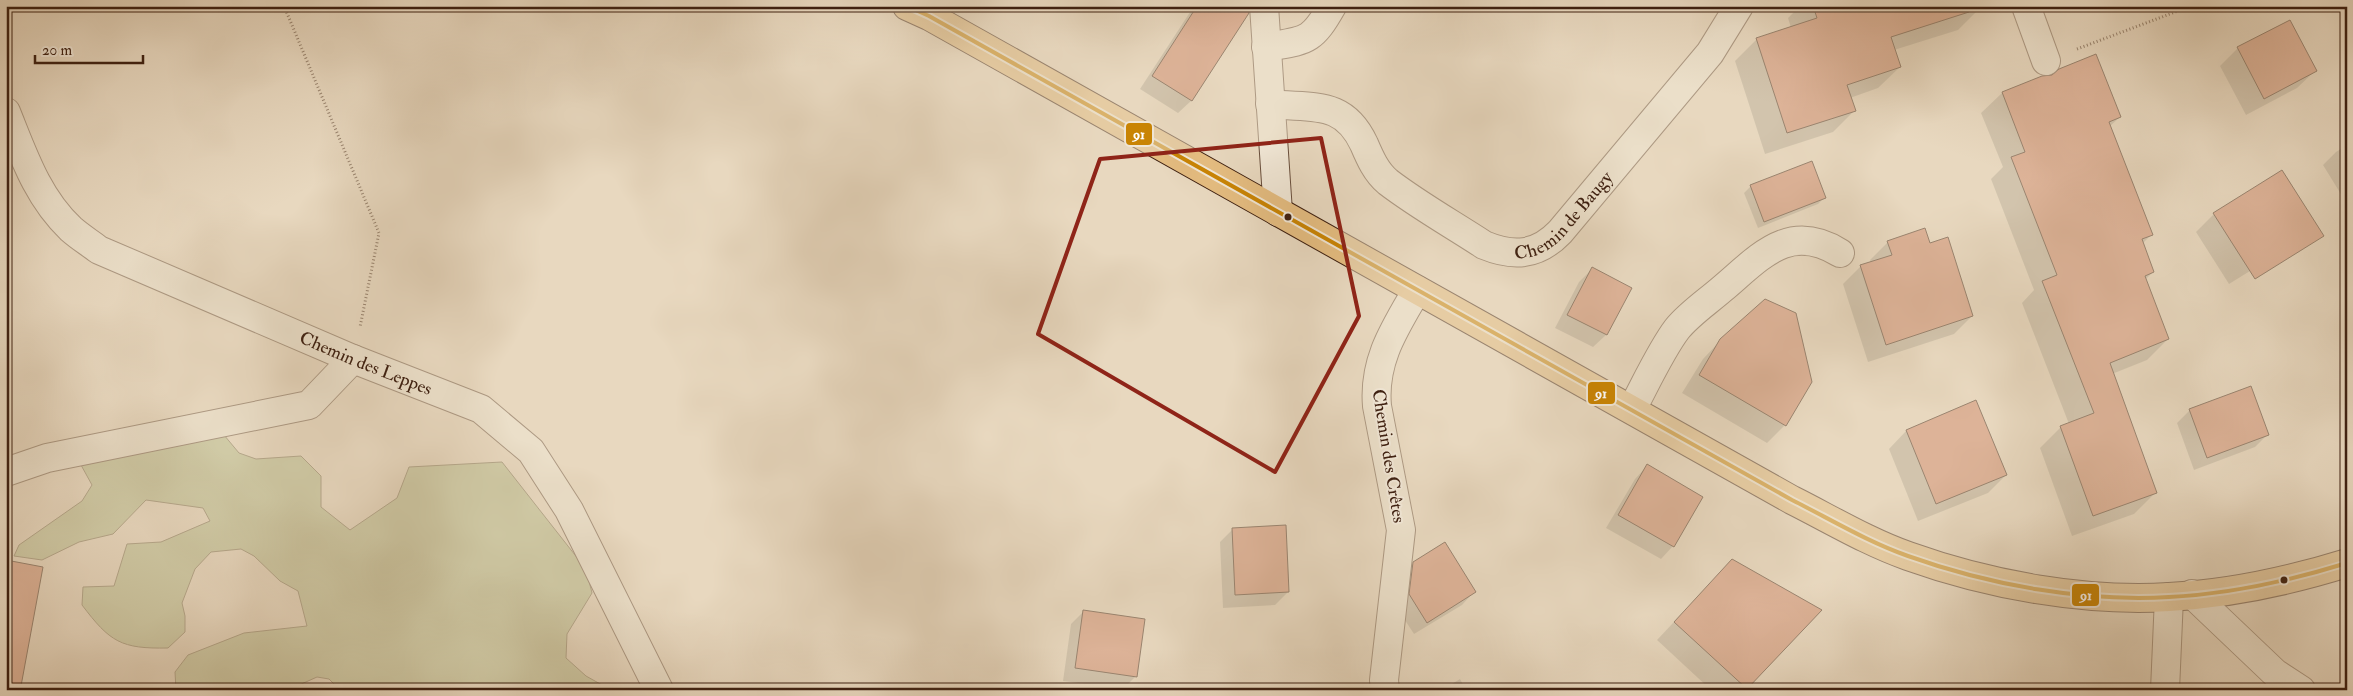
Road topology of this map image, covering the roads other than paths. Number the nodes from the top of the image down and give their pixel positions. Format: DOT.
graph roads {
  1 [pos="907,6"];
  2 [pos="1264,6"];
  3 [pos="1332,6"];
  4 [pos="1739,6"];
  5 [pos="2026,6"];
  6 [pos="1266,47"];
  7 [pos="2046,61"];
  8 [pos="1270,104"];
  9 [pos="6,112"];
  10 [pos="1278,212"];
  11 [pos="1840,253"];
  12 [pos="1417,290"];
  13 [pos="353,359"];
  14 [pos="1632,409"];
  15 [pos="6,472"];
  16 [pos="2347,563"];
  17 [pos="2180,596"];
  18 [pos="659,690"];
  19 [pos="1385,690"];
  20 [pos="2165,690"];
  21 [pos="2301,690"];
  1 -- 10 [label="main road"];
  2 -- 6 [label="street"];
  3 -- 6 [label="street"];
  4 -- 8 [label="street, Chemin de Baugy"];
  5 -- 7 [label="street"];
  6 -- 8 [label="street"];
  8 -- 10 [label="street"];
  9 -- 13 [label="street, Chemin des Leppes"];
  10 -- 12 [label="main road"];
  11 -- 14 [label="street"];
  12 -- 14 [label="main road"];
  12 -- 19 [label="street, Chemin des Crêtes"];
  13 -- 15 [label="street"];
  13 -- 18 [label="street, Chemin des Leppes"];
  14 -- 17 [label="main road"];
  16 -- 17 [label="main road"];
  17 -- 20 [label="street"];
  17 -- 21 [label="street"];
}
